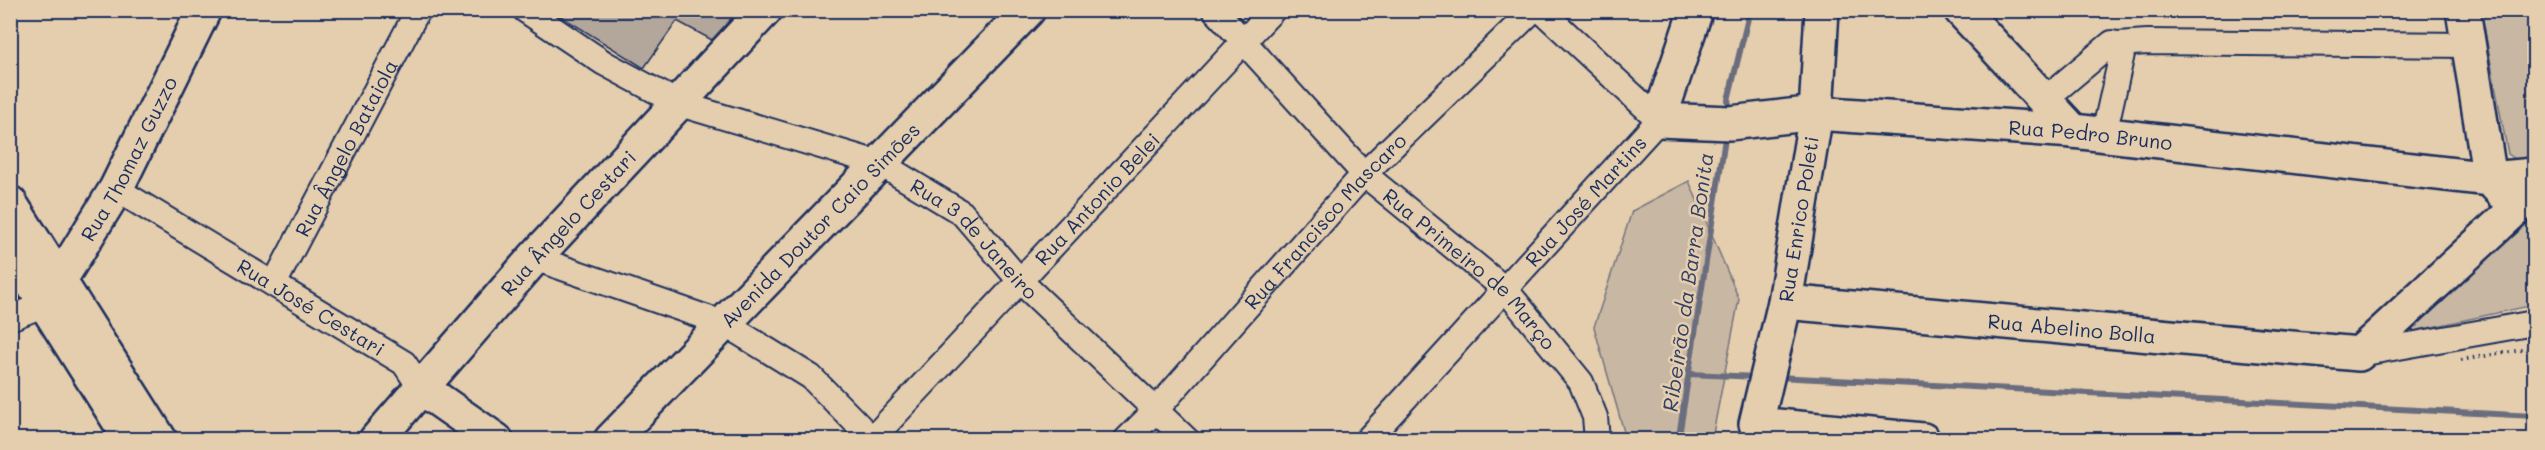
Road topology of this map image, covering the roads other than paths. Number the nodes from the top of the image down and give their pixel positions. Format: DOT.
graph roads {
  1 [pos="204,10"];
  2 [pos="418,10"];
  3 [pos="525,10"];
  4 [pos="765,10"];
  5 [pos="1028,10"];
  6 [pos="1215,10"];
  7 [pos="1273,10"];
  8 [pos="1533,10"];
  9 [pos="1541,10"];
  10 [pos="1696,10"];
  11 [pos="1822,10"];
  12 [pos="1961,10"];
  13 [pos="2463,10"];
  14 [pos="1241,42"];
  15 [pos="2469,45"];
  16 [pos="2120,49"];
  17 [pos="2044,100"];
  18 [pos="680,104"];
  19 [pos="1816,113"];
  20 [pos="1674,122"];
  21 [pos="2089,133"];
  22 [pos="880,164"];
  23 [pos="1364,174"];
  24 [pos="2535,175"];
  25 [pos="2490,179"];
  26 [pos="116,189"];
  27 [pos="2526,200"];
  28 [pos="10,203"];
  29 [pos="10,248"];
  30 [pos="534,258"];
  31 [pos="1021,282"];
  32 [pos="274,284"];
  33 [pos="1506,290"];
  34 [pos="52,292"];
  35 [pos="1785,302"];
  36 [pos="10,318"];
  37 [pos="2535,323"];
  38 [pos="725,324"];
  39 [pos="2359,354"];
  40 [pos="420,387"];
  41 [pos="1156,410"];
  42 [pos="1754,432"];
  43 [pos="147,438"];
  44 [pos="873,439"];
  45 [pos="376,440"];
  46 [pos="496,440"];
  47 [pos="611,440"];
  48 [pos="1126,440"];
  49 [pos="1187,440"];
  50 [pos="1367,440"];
  51 [pos="1597,440"];
  52 [pos="1923,440"];
  1 -- 26 [label="street, Rua Thomaz Guzzo"];
  2 -- 32 [label="street, Rua Ângelo Bataiola"];
  3 -- 18 [label="street, Rua 3 de Janeiro"];
  4 -- 18 [label="street, Rua Ângelo Cestari"];
  5 -- 22 [label="street, Avenida Doutor Caio Simões"];
  6 -- 14 [label="street, Rua Primeiro de Março"];
  7 -- 14 [label="street, Rua Antonio Belei"];
  8 -- 23 [label="street, Rua Francisco Mascaro"];
  9 -- 20 [label="street"];
  10 -- 20 [label="street"];
  11 -- 19 [label="street, Rua Enrico Poleti"];
  12 -- 17 [label="street"];
  13 -- 15 [label="street"];
  14 -- 23 [label="street, Rua Primeiro de Março"];
  14 -- 31 [label="street, Rua Antonio Belei"];
  15 -- 16 [label="street"];
  15 -- 25 [label="street"];
  16 -- 17 [label="street"];
  16 -- 21 [label="street"];
  17 -- 21 [label="street"];
  18 -- 22 [label="street, Rua 3 de Janeiro"];
  18 -- 30 [label="street, Rua Ângelo Cestari"];
  19 -- 20 [label="street, Rua Pedro Bruno"];
  19 -- 21 [label="street, Rua Pedro Bruno"];
  19 -- 35 [label="street, Rua Enrico Poleti"];
  20 -- 33 [label="street, Rua José Martins"];
  21 -- 25 [label="street, Rua Pedro Bruno"];
  22 -- 31 [label="street, Rua 3 de Janeiro"];
  22 -- 38 [label="street, Avenida Doutor Caio Simões"];
  23 -- 33 [label="street, Rua Primeiro de Março"];
  23 -- 41 [label="street, Rua Francisco Mascaro"];
  24 -- 25 [label="street, Rua Pedro Bruno"];
  25 -- 27 [label="street"];
  26 -- 32 [label="street, Rua José Cestari"];
  26 -- 34 [label="street, Rua Thomaz Guzzo"];
  27 -- 39 [label="street"];
  28 -- 34 [label="street"];
  29 -- 34 [label="street"];
  30 -- 38 [label="street"];
  30 -- 40 [label="street, Rua Ângelo Cestari"];
  31 -- 41 [label="street, Rua 3 de Janeiro"];
  31 -- 44 [label="street, Rua Antonio Belei"];
  32 -- 40 [label="street, Rua José Cestari"];
  33 -- 50 [label="street, Rua José Martins"];
  33 -- 51 [label="street, Rua Primeiro de Março"];
  34 -- 36 [label="street"];
  34 -- 43 [label="street"];
  35 -- 39 [label="street, Rua Abelino Bolla"];
  35 -- 42 [label="street, Rua Enrico Poleti"];
  37 -- 39 [label="street, Rua Abelino Bolla"];
  38 -- 44 [label="street"];
  38 -- 47 [label="street, Avenida Doutor Caio Simões"];
  40 -- 45 [label="street, Rua Ângelo Cestari"];
  40 -- 46 [label="street, Rua José Cestari"];
  41 -- 48 [label="street, Rua Francisco Mascaro"];
  41 -- 49 [label="street, Rua 3 de Janeiro"];
  42 -- 52 [label="street"];
}
